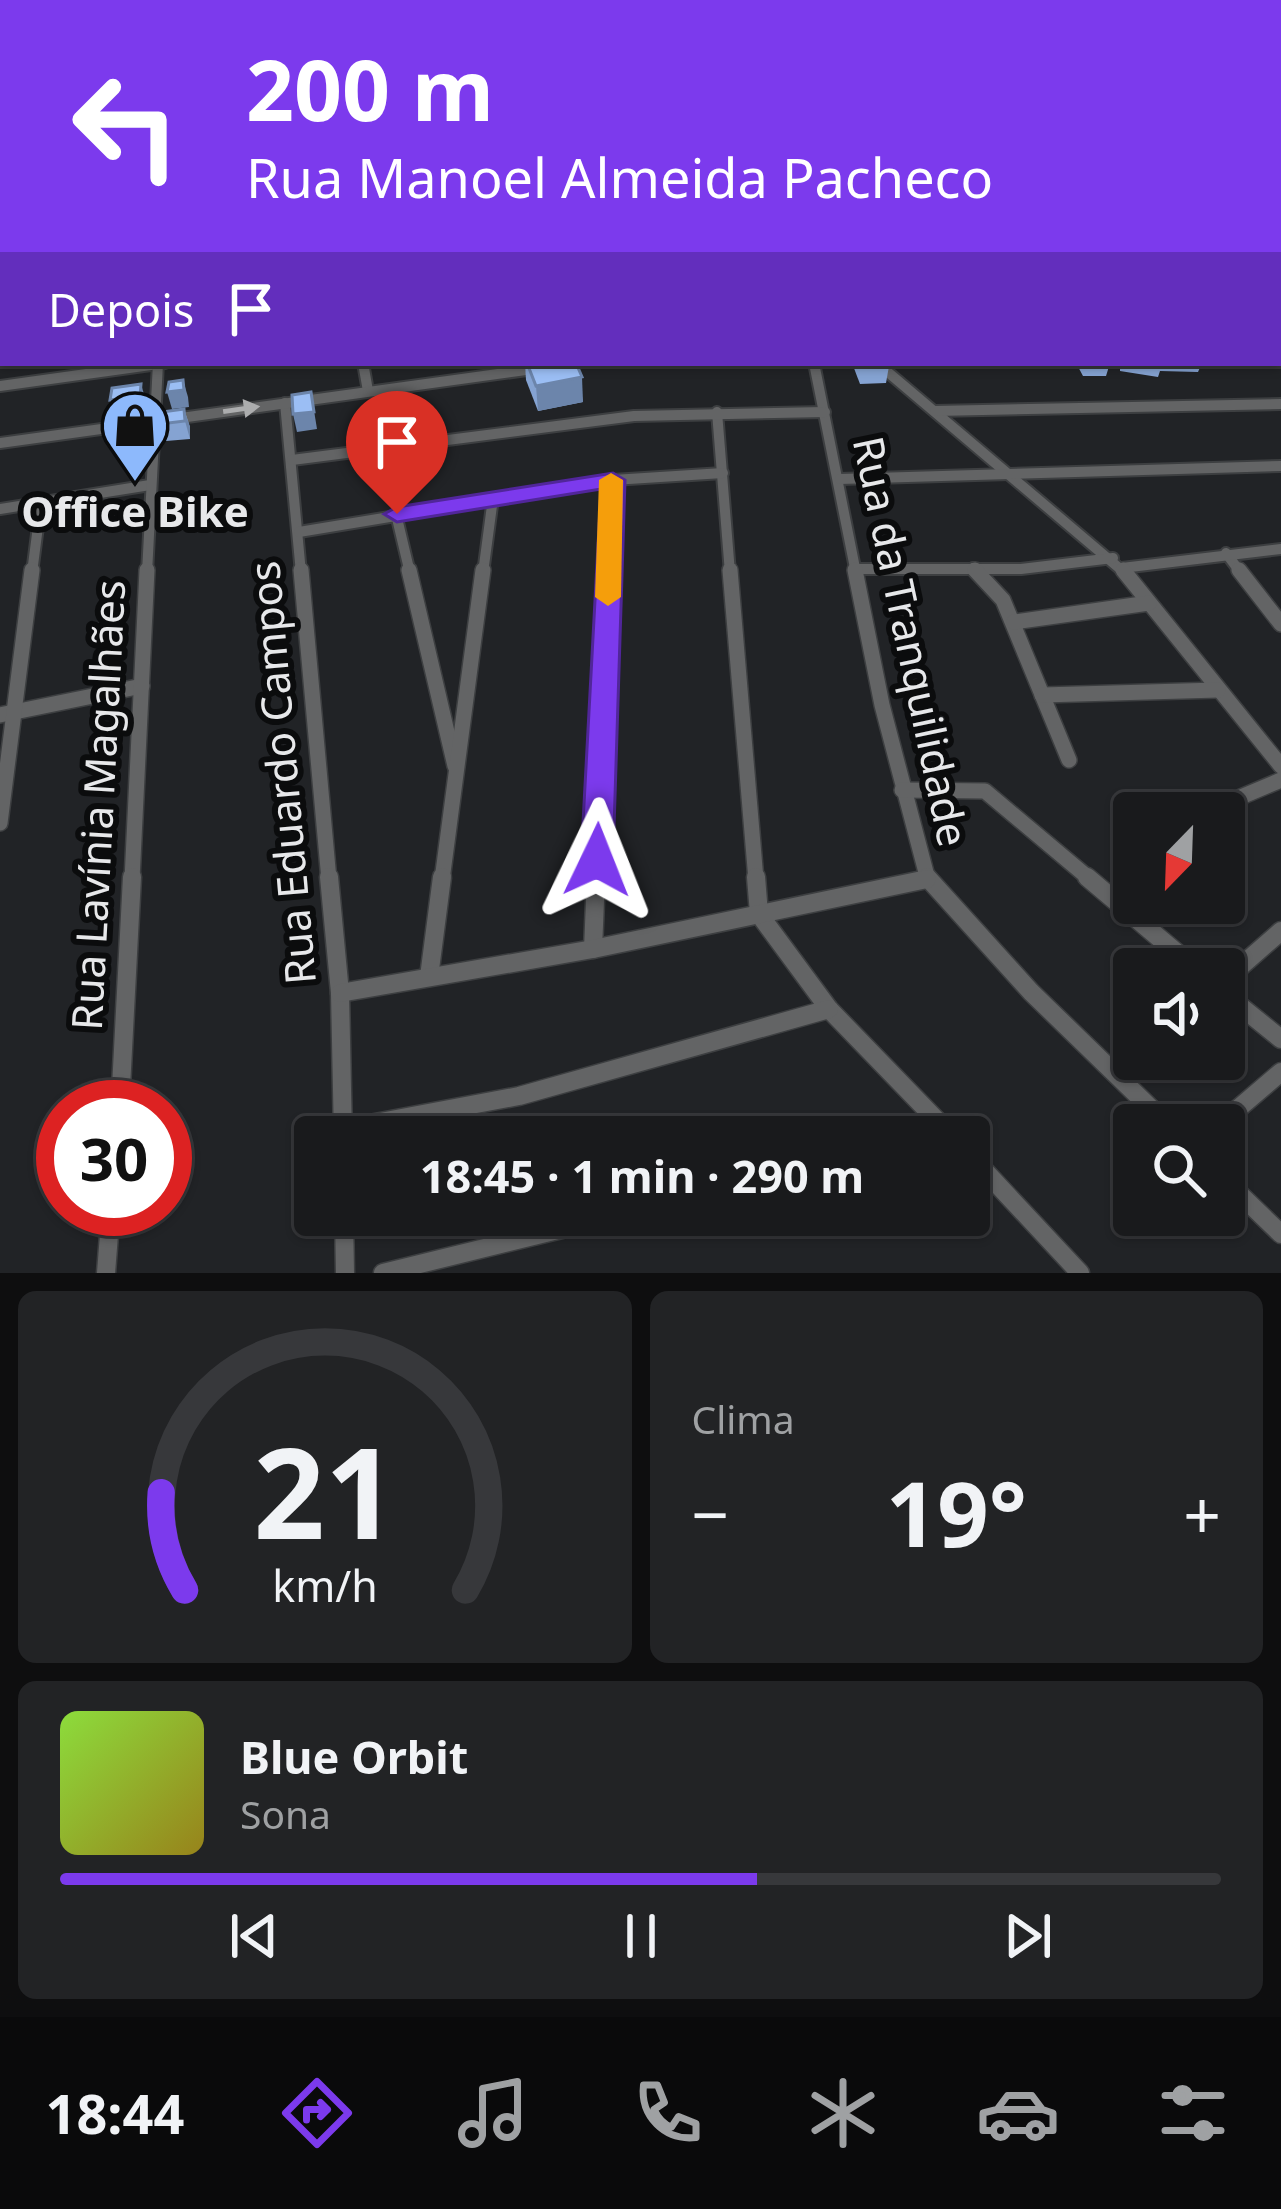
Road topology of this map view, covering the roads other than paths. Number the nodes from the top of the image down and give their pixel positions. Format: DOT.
graph roads {
  1 [pos="139,366"];
  2 [pos="160,366"];
  3 [pos="364,366"];
  4 [pos="555,366"];
  5 [pos="815,366"];
  6 [pos="881,366"];
  7 [pos="0,386"];
  8 [pos="368,391"];
  9 [pos="285,403"];
  10 [pos="1281,404"];
  11 [pos="935,411"];
  12 [pos="717,412"];
  13 [pos="825,412"];
  14 [pos="157,421"];
  15 [pos="0,443"];
  16 [pos="292,460"];
  17 [pos="1281,466"];
  18 [pos="723,473"];
  19 [pos="1012,473"];
  20 [pos="840,479"];
  21 [pos="613,480"];
  22 [pos="150,485"];
  23 [pos="493,498"];
  24 [pos="41,502"];
  25 [pos="0,509"];
  26 [pos="397,514"];
  27 [pos="299,532"];
  28 [pos="1281,549"];
  29 [pos="1226,553"];
  30 [pos="1118,563"];
  31 [pos="973,568"];
  32 [pos="857,569"];
  33 [pos="1149,603"];
  34 [pos="1014,622"];
  35 [pos="1281,624"];
  36 [pos="142,686"];
  37 [pos="1218,689"];
  38 [pos="1042,695"];
  39 [pos="18,711"];
  40 [pos="0,715"];
  41 [pos="1069,760"];
  42 [pos="1281,768"];
  43 [pos="457,773"];
  44 [pos="902,790"];
  45 [pos="1239,792"];
  46 [pos="0,823"];
  47 [pos="927,879"];
  48 [pos="758,914"];
  49 [pos="1281,931"];
  50 [pos="1171,948"];
  51 [pos="593,949"];
  52 [pos="1245,963"];
  53 [pos="429,977"];
  54 [pos="340,993"];
  55 [pos="829,1009"];
  56 [pos="1245,1009"];
  57 [pos="1281,1039"];
  58 [pos="1281,1072"];
  59 [pos="121,1080"];
  60 [pos="1146,1104"];
  61 [pos="1244,1104"];
  62 [pos="343,1116"];
  63 [pos="422,1116"];
  64 [pos="933,1116"];
  65 [pos="990,1177"];
  66 [pos="1245,1199"];
  67 [pos="1281,1234"];
  68 [pos="109,1236"];
  69 [pos="344,1236"];
  70 [pos="534,1236"];
  71 [pos="106,1273"];
  72 [pos="345,1273"];
  73 [pos="383,1273"];
  74 [pos="1080,1273"];
  1 -- 7 [label="street"];
  2 -- 14 [label="street, Rua Lavínia Magalhães"];
  3 -- 8 [label="street"];
  4 -- 8 [label="street"];
  5 -- 13 [label="street, Rua da Tranquilidade"];
  6 -- 11 [label="street"];
  8 -- 9 [label="street"];
  14 -- 9 [label="street, one-way"];
  9 -- 16 [label="street, Rua Eduardo Campos"];
  10 -- 11 [label="street"];
  11 -- 19 [label="street"];
  12 -- 13 [label="street"];
  12 -- 16 [label="street"];
  12 -- 18 [label="street"];
  13 -- 20 [label="street, Rua da Tranquilidade"];
  14 -- 15 [label="street"];
  14 -- 22 [label="street, Rua Lavínia Magalhães"];
  16 -- 27 [label="street, Rua Eduardo Campos"];
  17 -- 19 [label="street"];
  18 -- 21 [label="street"];
  18 -- 48 [label="street"];
  19 -- 20 [label="street"];
  19 -- 30 [label="street"];
  20 -- 32 [label="street, Rua da Tranquilidade"];
  21 -- 23 [label="street"];
  21 -- 51 [label="street"];
  22 -- 24 [label="street"];
  22 -- 36 [label="street, Rua Lavínia Magalhães"];
  23 -- 26 [label="street"];
  23 -- 43 [label="street"];
  24 -- 25 [label="street"];
  24 -- 39 [label="street"];
  26 -- 27 [label="street"];
  26 -- 43 [label="street"];
  27 -- 54 [label="street, Rua Eduardo Campos"];
  28 -- 29 [label="street"];
  29 -- 30 [label="street"];
  29 -- 35 [label="street"];
  30 -- 31 [label="street"];
  30 -- 33 [label="street"];
  31 -- 32 [label="street"];
  31 -- 34 [label="street"];
  32 -- 44 [label="street, Rua da Tranquilidade"];
  33 -- 34 [label="street"];
  33 -- 37 [label="street"];
  34 -- 38 [label="street"];
  36 -- 39 [label="street"];
  36 -- 59 [label="street, Rua Lavínia Magalhães"];
  37 -- 38 [label="street"];
  37 -- 42 [label="street"];
  38 -- 41 [label="street"];
  39 -- 40 [label="street"];
  39 -- 46 [label="street"];
  42 -- 45 [label="street"];
  43 -- 53 [label="street"];
  44 -- 47 [label="street, Rua da Tranquilidade"];
  44 -- 50 [label="street"];
  47 -- 48 [label="street"];
  47 -- 60 [label="street, Rua da Tranquilidade"];
  48 -- 51 [label="street"];
  48 -- 55 [label="street"];
  49 -- 52 [label="street"];
  51 -- 53 [label="street"];
  53 -- 54 [label="street"];
  54 -- 62 [label="street, Rua Eduardo Campos"];
  55 -- 63 [label="street"];
  55 -- 64 [label="street"];
  56 -- 57 [label="street"];
  58 -- 61 [label="street"];
  65 -- 74 [label="street"];
  66 -- 67 [label="street"];
  68 -- 71 [label="street"];
  69 -- 72 [label="street"];
  70 -- 73 [label="street"];
}
